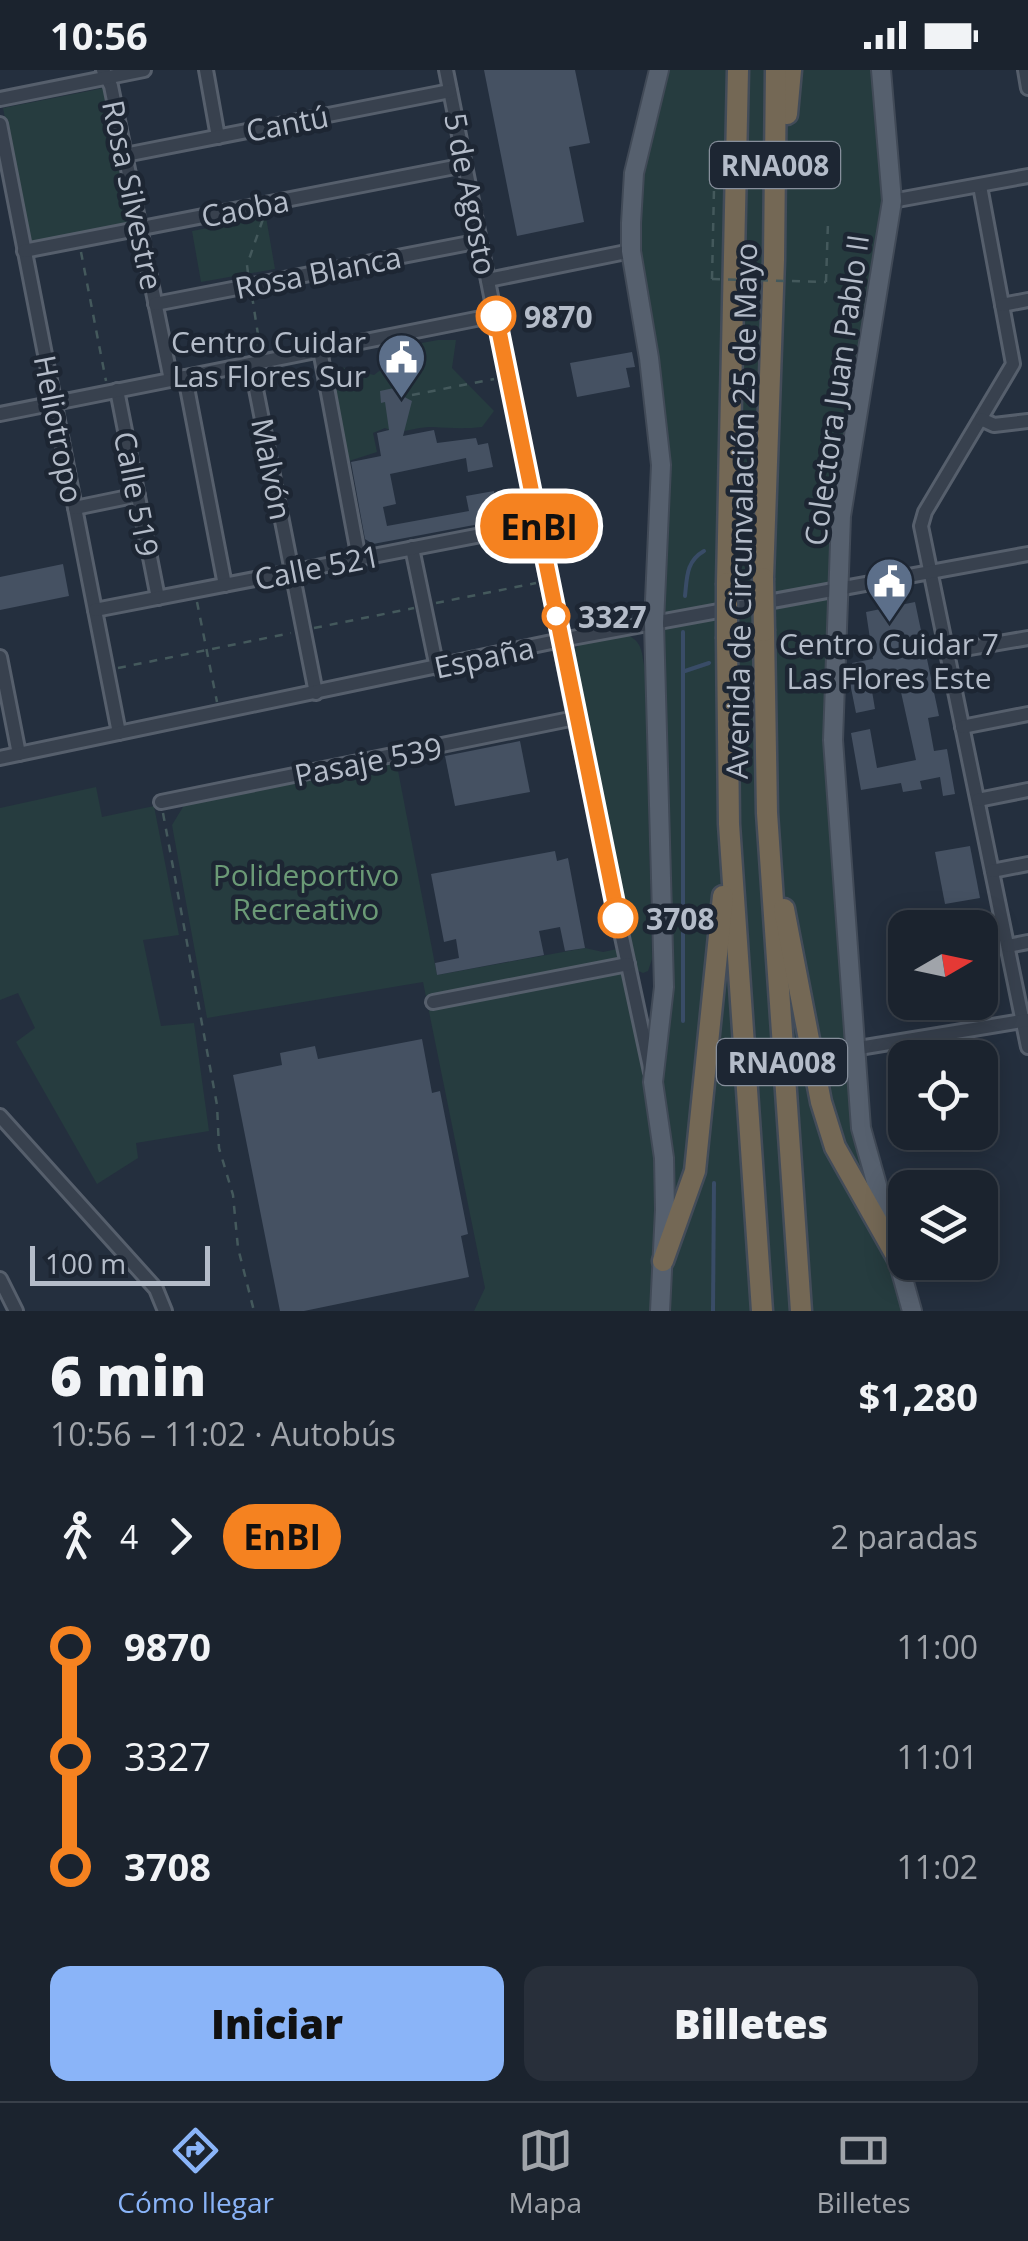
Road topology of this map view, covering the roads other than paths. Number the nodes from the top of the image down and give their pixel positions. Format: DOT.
graph roads {
  1 [pos="144,70"];
  2 [pos="206,70"];
  3 [pos="446,70"];
  4 [pos="659,70"];
  5 [pos="738,70"];
  6 [pos="776,70"];
  7 [pos="791,70"];
  8 [pos="881,70"];
  9 [pos="1026,72"];
  10 [pos="104,74"];
  11 [pos="1028,88"];
  12 [pos="450,92"];
  13 [pos="0,98"];
  14 [pos="0,124"];
  15 [pos="218,137"];
  16 [pos="125,156"];
  17 [pos="465,166"];
  18 [pos="1028,176"];
  19 [pos="980,186"];
  20 [pos="892,201"];
  21 [pos="140,228"];
  22 [pos="480,241"];
  23 [pos="24,251"];
  24 [pos="631,251"];
  25 [pos="774,260"];
  26 [pos="488,280"];
  27 [pos="1028,300"];
  28 [pos="155,304"];
  29 [pos="1002,305"];
  30 [pos="496,316"];
  31 [pos="320,350"];
  32 [pos="251,364"];
  33 [pos="178,378"];
  34 [pos="112,391"];
  35 [pos="54,403"];
  36 [pos="0,414"];
  37 [pos="981,419"];
  38 [pos="1028,421"];
  39 [pos="138,495"];
  40 [pos="75,508"];
  41 [pos="538,524"];
  42 [pos="412,548"];
  43 [pos="1028,554"];
  44 [pos="358,559"];
  45 [pos="293,572"];
  46 [pos="930,572"];
  47 [pos="224,585"];
  48 [pos="838,591"];
  49 [pos="158,598"];
  50 [pos="95,610"];
  51 [pos="654,623"];
  52 [pos="1028,638"];
  53 [pos="561,640"];
  54 [pos="947,652"];
  55 [pos="0,657"];
  56 [pos="437,668"];
  57 [pos="316,692"];
  58 [pos="1028,714"];
  59 [pos="575,718"];
  60 [pos="962,726"];
  61 [pos="119,733"];
  62 [pos="19,754"];
  63 [pos="0,758"];
  64 [pos="1028,790"];
  65 [pos="978,800"];
  66 [pos="161,802"];
  67 [pos="767,814"];
  68 [pos="728,824"];
  69 [pos="1028,864"];
  70 [pos="992,871"];
  71 [pos="1028,942"];
  72 [pos="1008,946"];
  73 [pos="628,964"];
  74 [pos="433,1002"];
  75 [pos="1026,1021"];
  76 [pos="1028,1046"];
  77 [pos="853,1050"];
  78 [pos="653,1082"];
  79 [pos="0,1116"];
  80 [pos="888,1226"];
  81 [pos="888,1242"];
  82 [pos="663,1261"];
  83 [pos="0,1280"];
  84 [pos="903,1280"];
  85 [pos="16,1311"];
  86 [pos="165,1311"];
  87 [pos="660,1311"];
  88 [pos="762,1311"];
  89 [pos="800,1311"];
  90 [pos="912,1311"];
  1 -- 10 [label="street"];
  2 -- 15 [label="street"];
  3 -- 12 [label="street, 5 de Agosto"];
  4 -- 24 [label="main road"];
  5 -- 68 [label="highway, Avenida de Circunvalación 25 de Mayo / RNA008, bridge"];
  6 -- 25 [label="highway, Avenida de Circunvalación 25 de Mayo / RNA008"];
  7 -- 25 [label="highway"];
  8 -- 20 [label="main road, Colectora Juan Pablo II"];
  9 -- 11 [label="street"];
  10 -- 13 [label="street"];
  10 -- 16 [label="street, Rosa Silvestre"];
  12 -- 15 [label="street, Cantú"];
  12 -- 17 [label="street, 5 de Agosto"];
  14 -- 23 [label="street, Heliotropo"];
  15 -- 16 [label="street, Cantú"];
  16 -- 21 [label="street, Rosa Silvestre"];
  17 -- 21 [label="street, Caoba"];
  17 -- 22 [label="street, 5 de Agosto"];
  18 -- 19 [label="street"];
  19 -- 20 [label="street"];
  19 -- 29 [label="street"];
  20 -- 48 [label="main road, Colectora Juan Pablo II"];
  21 -- 23 [label="street, Caoba"];
  21 -- 28 [label="street, Rosa Silvestre"];
  22 -- 26 [label="street, 5 de Agosto"];
  22 -- 28 [label="street, Rosa Blanca"];
  23 -- 35 [label="street, Heliotropo"];
  24 -- 26 [label="street"];
  24 -- 51 [label="main road"];
  25 -- 67 [label="highway, Avenida de Circunvalación 25 de Mayo / RNA008, bridge"];
  26 -- 30 [label="street, 5 de Agosto"];
  27 -- 29 [label="street"];
  28 -- 33 [label="street, Rosa Silvestre"];
  29 -- 37 [label="street"];
  30 -- 31 [label="street"];
  30 -- 41 [label="street, 5 de Agosto"];
  31 -- 32 [label="street"];
  31 -- 44 [label="street"];
  32 -- 33 [label="street"];
  32 -- 45 [label="street, Malvón"];
  33 -- 34 [label="street"];
  33 -- 47 [label="street, Rosa Silvestre"];
  34 -- 35 [label="street"];
  34 -- 39 [label="street, Calle 519"];
  35 -- 36 [label="street"];
  35 -- 40 [label="street, Heliotropo"];
  37 -- 38 [label="street"];
  37 -- 46 [label="street"];
  39 -- 40 [label="street"];
  39 -- 49 [label="street, Calle 519"];
  40 -- 50 [label="street, Heliotropo"];
  41 -- 42 [label="street, Calle 521"];
  41 -- 53 [label="street, 5 de Agosto"];
  42 -- 44 [label="street, Calle 521"];
  42 -- 56 [label="street"];
  43 -- 46 [label="street, España"];
  44 -- 45 [label="street, Calle 521"];
  45 -- 47 [label="street, Calle 521"];
  45 -- 57 [label="street, Malvón"];
  46 -- 48 [label="street, España"];
  46 -- 54 [label="street"];
  47 -- 49 [label="street, Calle 521"];
  48 -- 51 [label="street, España"];
  48 -- 77 [label="main road, Colectora Juan Pablo II"];
  49 -- 50 [label="street, Calle 521"];
  50 -- 61 [label="street, Heliotropo"];
  51 -- 53 [label="street, España"];
  51 -- 78 [label="main road"];
  52 -- 54 [label="street"];
  53 -- 56 [label="street, España"];
  53 -- 59 [label="street, 5 de Agosto"];
  54 -- 60 [label="street"];
  55 -- 62 [label="street"];
  56 -- 57 [label="street, España"];
  57 -- 61 [label="street, España"];
  58 -- 60 [label="street"];
  59 -- 66 [label="street, Pasaje 539"];
  59 -- 73 [label="street, 5 de Agosto"];
  60 -- 65 [label="street"];
  61 -- 62 [label="street, España"];
  62 -- 63 [label="street, España"];
  64 -- 65 [label="street"];
  65 -- 70 [label="street"];
  67 -- 81 [label="highway"];
  67 -- 89 [label="highway, Avenida de Circunvalación 25 de Mayo / RNA008"];
  68 -- 82 [label="highway"];
  68 -- 88 [label="highway, Avenida de Circunvalación 25 de Mayo / RNA008"];
  69 -- 70 [label="street"];
  70 -- 72 [label="street"];
  71 -- 72 [label="street"];
  72 -- 75 [label="street"];
  73 -- 74 [label="street"];
  73 -- 78 [label="street, 5 de Agosto"];
  75 -- 76 [label="street"];
  75 -- 77 [label="street"];
  77 -- 80 [label="main road, Colectora Juan Pablo II"];
  78 -- 82 [label="main road"];
  79 -- 86 [label="street"];
  82 -- 87 [label="main road"];
  83 -- 85 [label="street"];
  84 -- 90 [label="main road, Colectora Juan Pablo II"];
}
